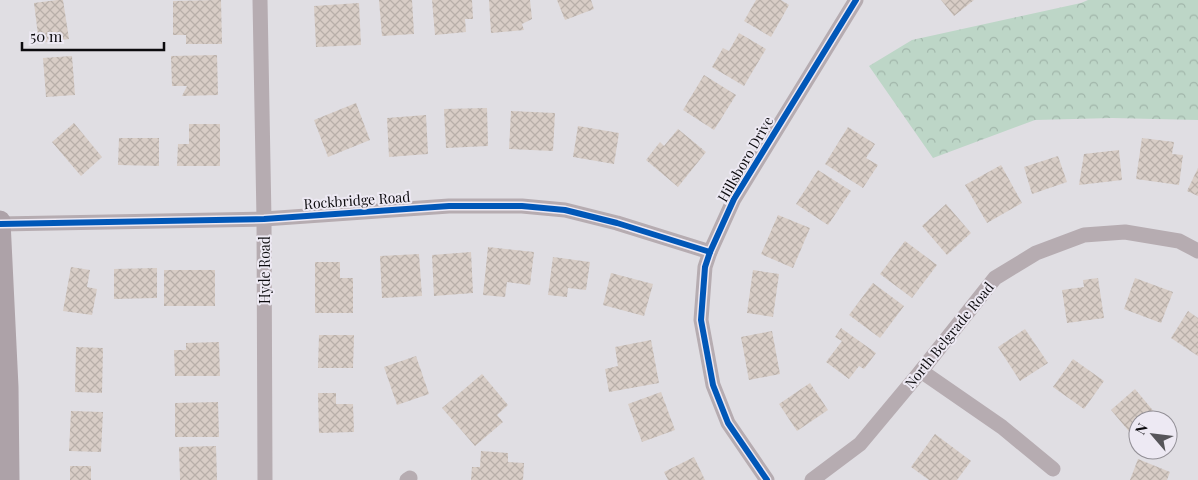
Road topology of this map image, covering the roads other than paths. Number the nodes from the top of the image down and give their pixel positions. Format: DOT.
graph roads {
  1 [pos="260,0"];
  2 [pos="856,0"];
  3 [pos="264,219"];
  4 [pos="0,223"];
  5 [pos="1198,251"];
  6 [pos="710,252"];
  7 [pos="921,371"];
  8 [pos="1052,469"];
  9 [pos="9,480"];
  10 [pos="265,480"];
  11 [pos="767,480"];
  12 [pos="812,480"];
  1 -- 3 [label="street, Hyde Road"];
  2 -- 6 [label="street, Hillsboro Drive"];
  3 -- 4 [label="street, Rockbridge Road"];
  3 -- 6 [label="street, Rockbridge Road"];
  3 -- 10 [label="street, Hyde Road"];
  4 -- 9 [label="street"];
  5 -- 7 [label="street, North Belgrade Road"];
  6 -- 11 [label="street, Hillsboro Drive"];
  7 -- 8 [label="street"];
  7 -- 12 [label="street, North Belgrade Road"];
}
